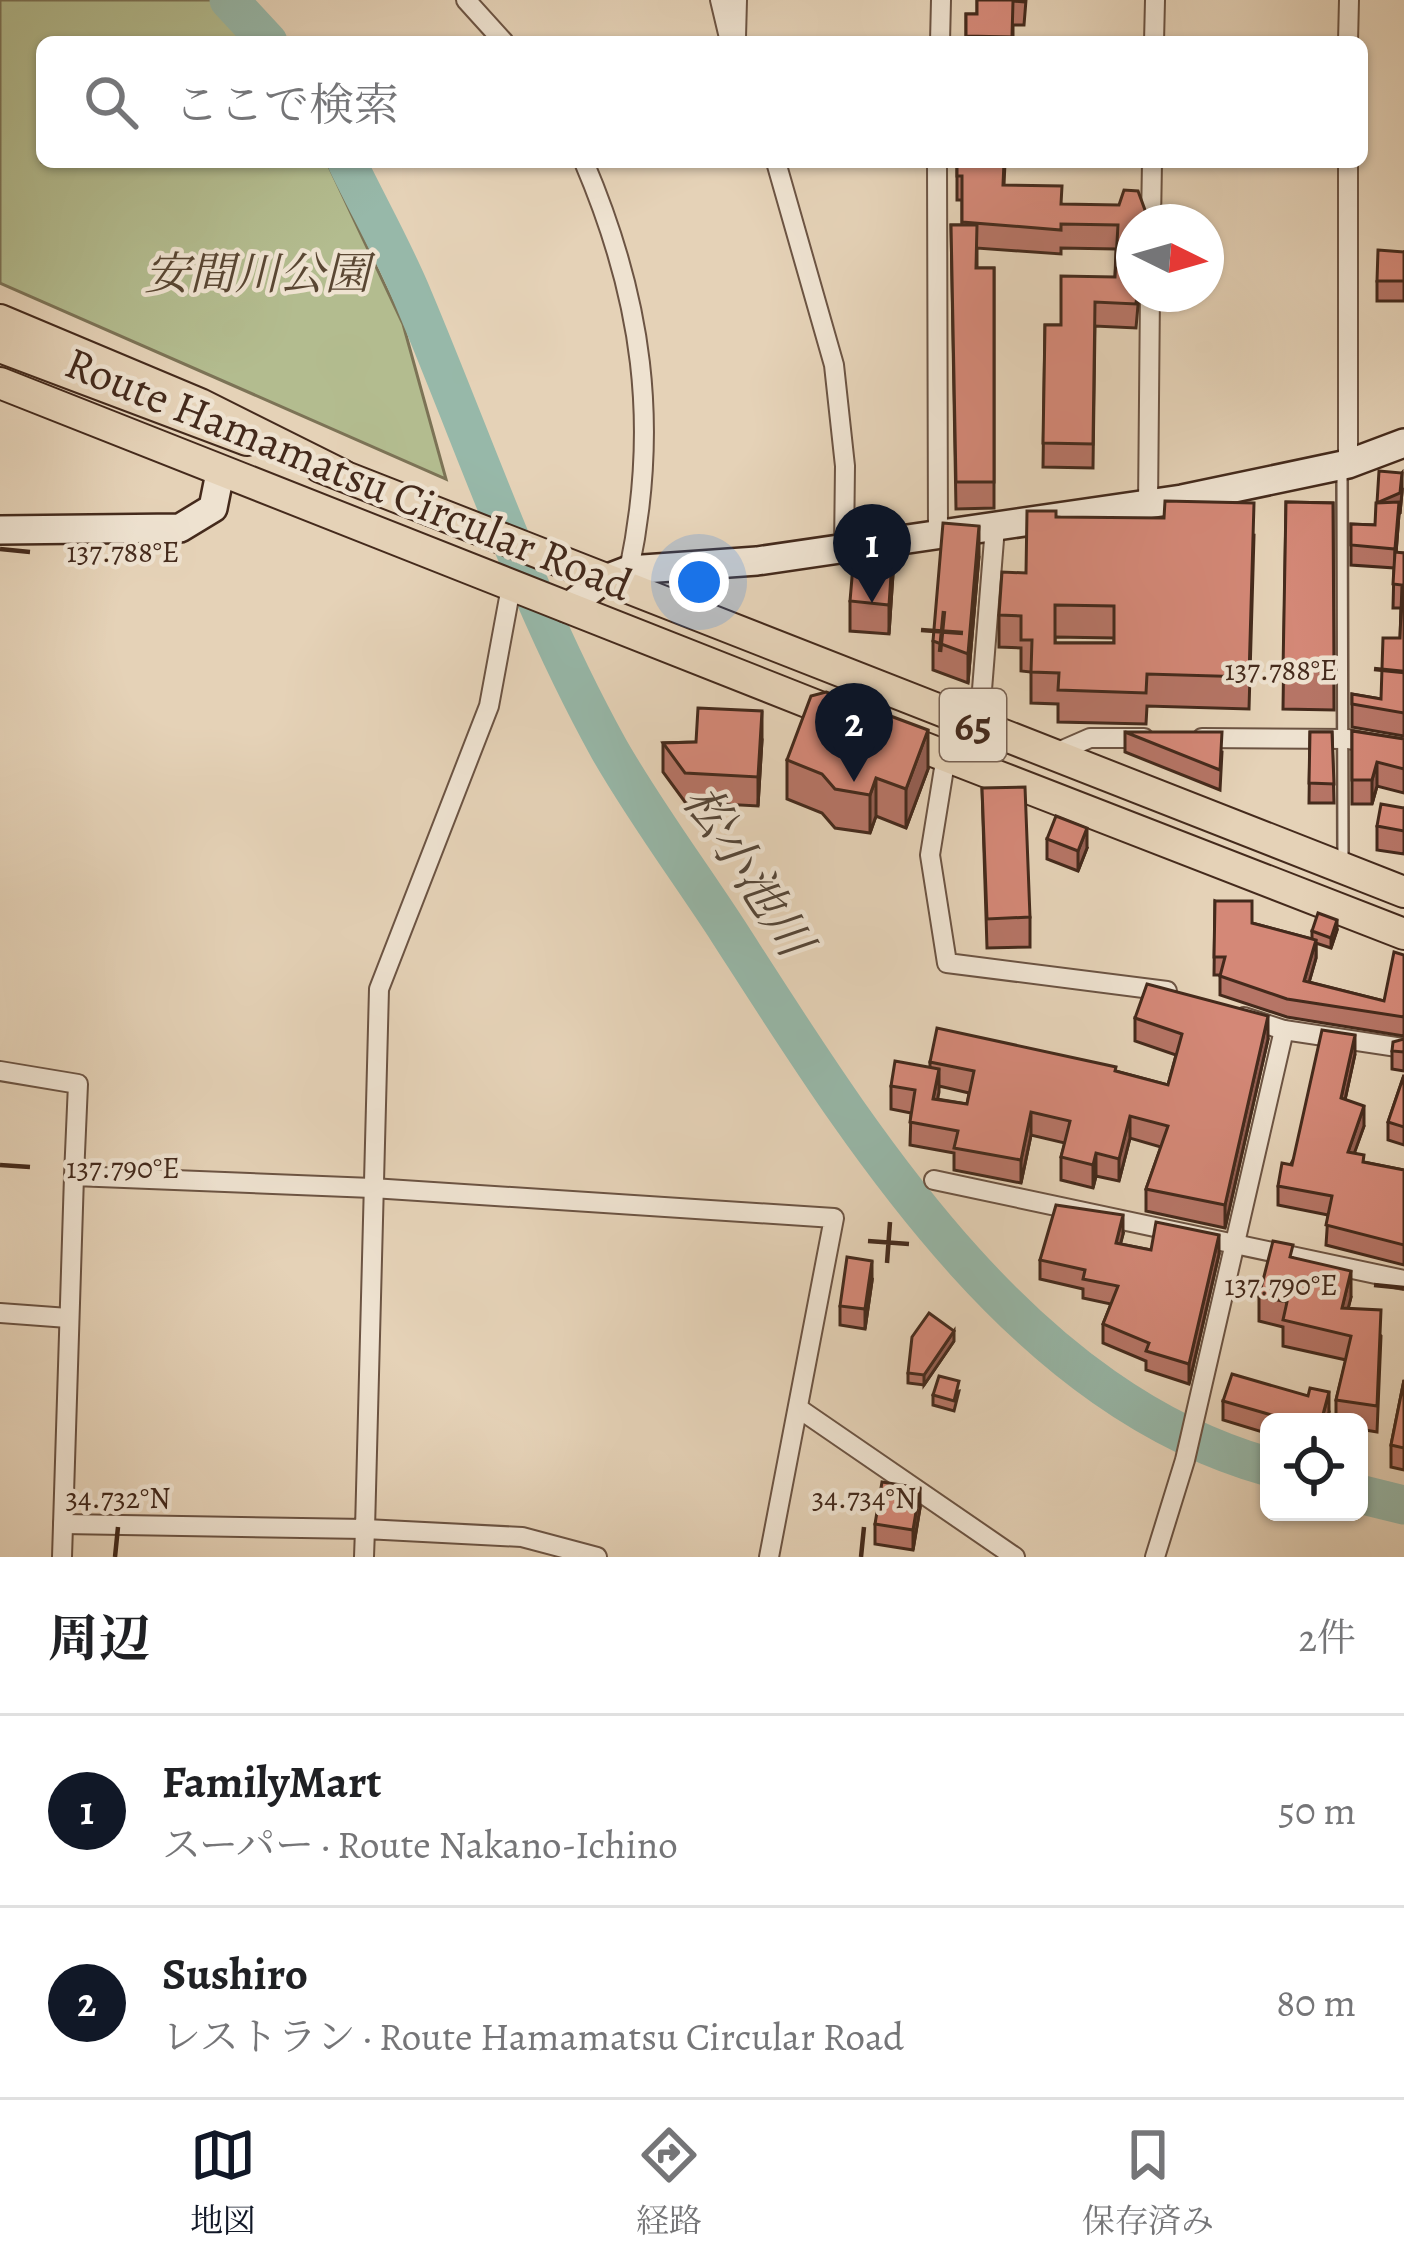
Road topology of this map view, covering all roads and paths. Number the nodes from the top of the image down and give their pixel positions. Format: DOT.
graph roads {
  1 [pos="466,0"];
  2 [pos="720,0"];
  3 [pos="737,0"];
  4 [pos="941,0"];
  5 [pos="1155,0"];
  6 [pos="1349,0"];
  7 [pos="499,36"];
  8 [pos="731,36"];
  9 [pos="734,36"];
  10 [pos="940,36"];
  11 [pos="1154,36"];
  12 [pos="1348,36"];
  13 [pos="587,168"];
  14 [pos="778,168"];
  15 [pos="938,168"];
  16 [pos="1152,168"];
  17 [pos="1348,168"];
  18 [pos="1151,204"];
  19 [pos="1150,312"];
  20 [pos="0,320"];
  21 [pos="0,347"];
  22 [pos="0,382"];
  23 [pos="1404,442"];
  24 [pos="1345,464"];
  25 [pos="220,473"];
  26 [pos="342,475"];
  27 [pos="1148,505"];
  28 [pos="995,527"];
  29 [pos="0,530"];
  30 [pos="938,536"];
  31 [pos="844,550"];
  32 [pos="616,575"];
  33 [pos="514,588"];
  34 [pos="567,608"];
  35 [pos="979,728"];
  36 [pos="1156,738"];
  37 [pos="1179,738"];
  38 [pos="1340,739"];
  39 [pos="1404,750"];
  40 [pos="1051,755"];
  41 [pos="946,756"];
  42 [pos="1344,868"];
  43 [pos="1404,892"];
  44 [pos="1404,934"];
  45 [pos="1197,1001"];
  46 [pos="1219,1008"];
  47 [pos="1284,1030"];
  48 [pos="1404,1048"];
  49 [pos="0,1071"];
  50 [pos="74,1176"];
  51 [pos="934,1180"];
  52 [pos="372,1188"];
  53 [pos="1234,1246"];
  54 [pos="1404,1280"];
  55 [pos="0,1313"];
  56 [pos="68,1318"];
  57 [pos="798,1408"];
  58 [pos="63,1524"];
  59 [pos="364,1529"];
  60 [pos="62,1557"];
  61 [pos="364,1557"];
  62 [pos="597,1557"];
  63 [pos="770,1557"];
  64 [pos="1015,1557"];
  65 [pos="1155,1557"];
  1 -- 7 [label="street"];
  2 -- 8 [label="street"];
  3 -- 9 [label="street"];
  4 -- 10 [label="street"];
  5 -- 11 [label="street"];
  6 -- 12 [label="street"];
  13 -- 32 [label="street"];
  14 -- 31 [label="street"];
  15 -- 30 [label="street"];
  16 -- 18 [label="street"];
  17 -- 24 [label="street"];
  19 -- 27 [label="street"];
  20 -- 26 [label="main road"];
  21 -- 26 [label="main road, Route Hamamatsu Circular Road / 65"];
  22 -- 25 [label="main road, Route Hamamatsu Circular Road / 65"];
  23 -- 24 [label="main road"];
  24 -- 27 [label="main road"];
  24 -- 38 [label="lane"];
  25 -- 29 [label="main road"];
  25 -- 33 [label="main road, Route Hamamatsu Circular Road / 65"];
  26 -- 32 [label="main road, Route Hamamatsu Circular Road / 65"];
  27 -- 28 [label="main road"];
  28 -- 30 [label="main road"];
  28 -- 35 [label="street"];
  30 -- 31 [label="main road"];
  31 -- 32 [label="main road"];
  32 -- 34 [label="main road"];
  32 -- 35 [label="main road, Route Hamamatsu Circular Road / 65"];
  33 -- 34 [label="main road, Route Hamamatsu Circular Road / 65"];
  33 -- 52 [label="street"];
  34 -- 41 [label="main road, Route Hamamatsu Circular Road / 65"];
  35 -- 40 [label="main road, Route Hamamatsu Circular Road / 65"];
  36 -- 40 [label="street"];
  37 -- 38 [label="street"];
  38 -- 39 [label="street"];
  38 -- 42 [label="lane"];
  40 -- 42 [label="main road, Route Hamamatsu Circular Road / 65"];
  41 -- 44 [label="main road, Route Hamamatsu Circular Road / 65"];
  41 -- 45 [label="street"];
  42 -- 43 [label="main road, Route Hamamatsu Circular Road / 65"];
  46 -- 47 [label="street"];
  47 -- 48 [label="street"];
  47 -- 53 [label="street"];
  49 -- 50 [label="street"];
  50 -- 52 [label="street"];
  50 -- 56 [label="street"];
  51 -- 53 [label="street"];
  52 -- 57 [label="street"];
  52 -- 59 [label="street"];
  53 -- 54 [label="street"];
  53 -- 65 [label="street"];
  55 -- 56 [label="street"];
  56 -- 58 [label="street"];
  57 -- 63 [label="street"];
  57 -- 64 [label="street"];
  58 -- 59 [label="street"];
  58 -- 60 [label="street"];
  59 -- 61 [label="street"];
  59 -- 62 [label="street"];
}
